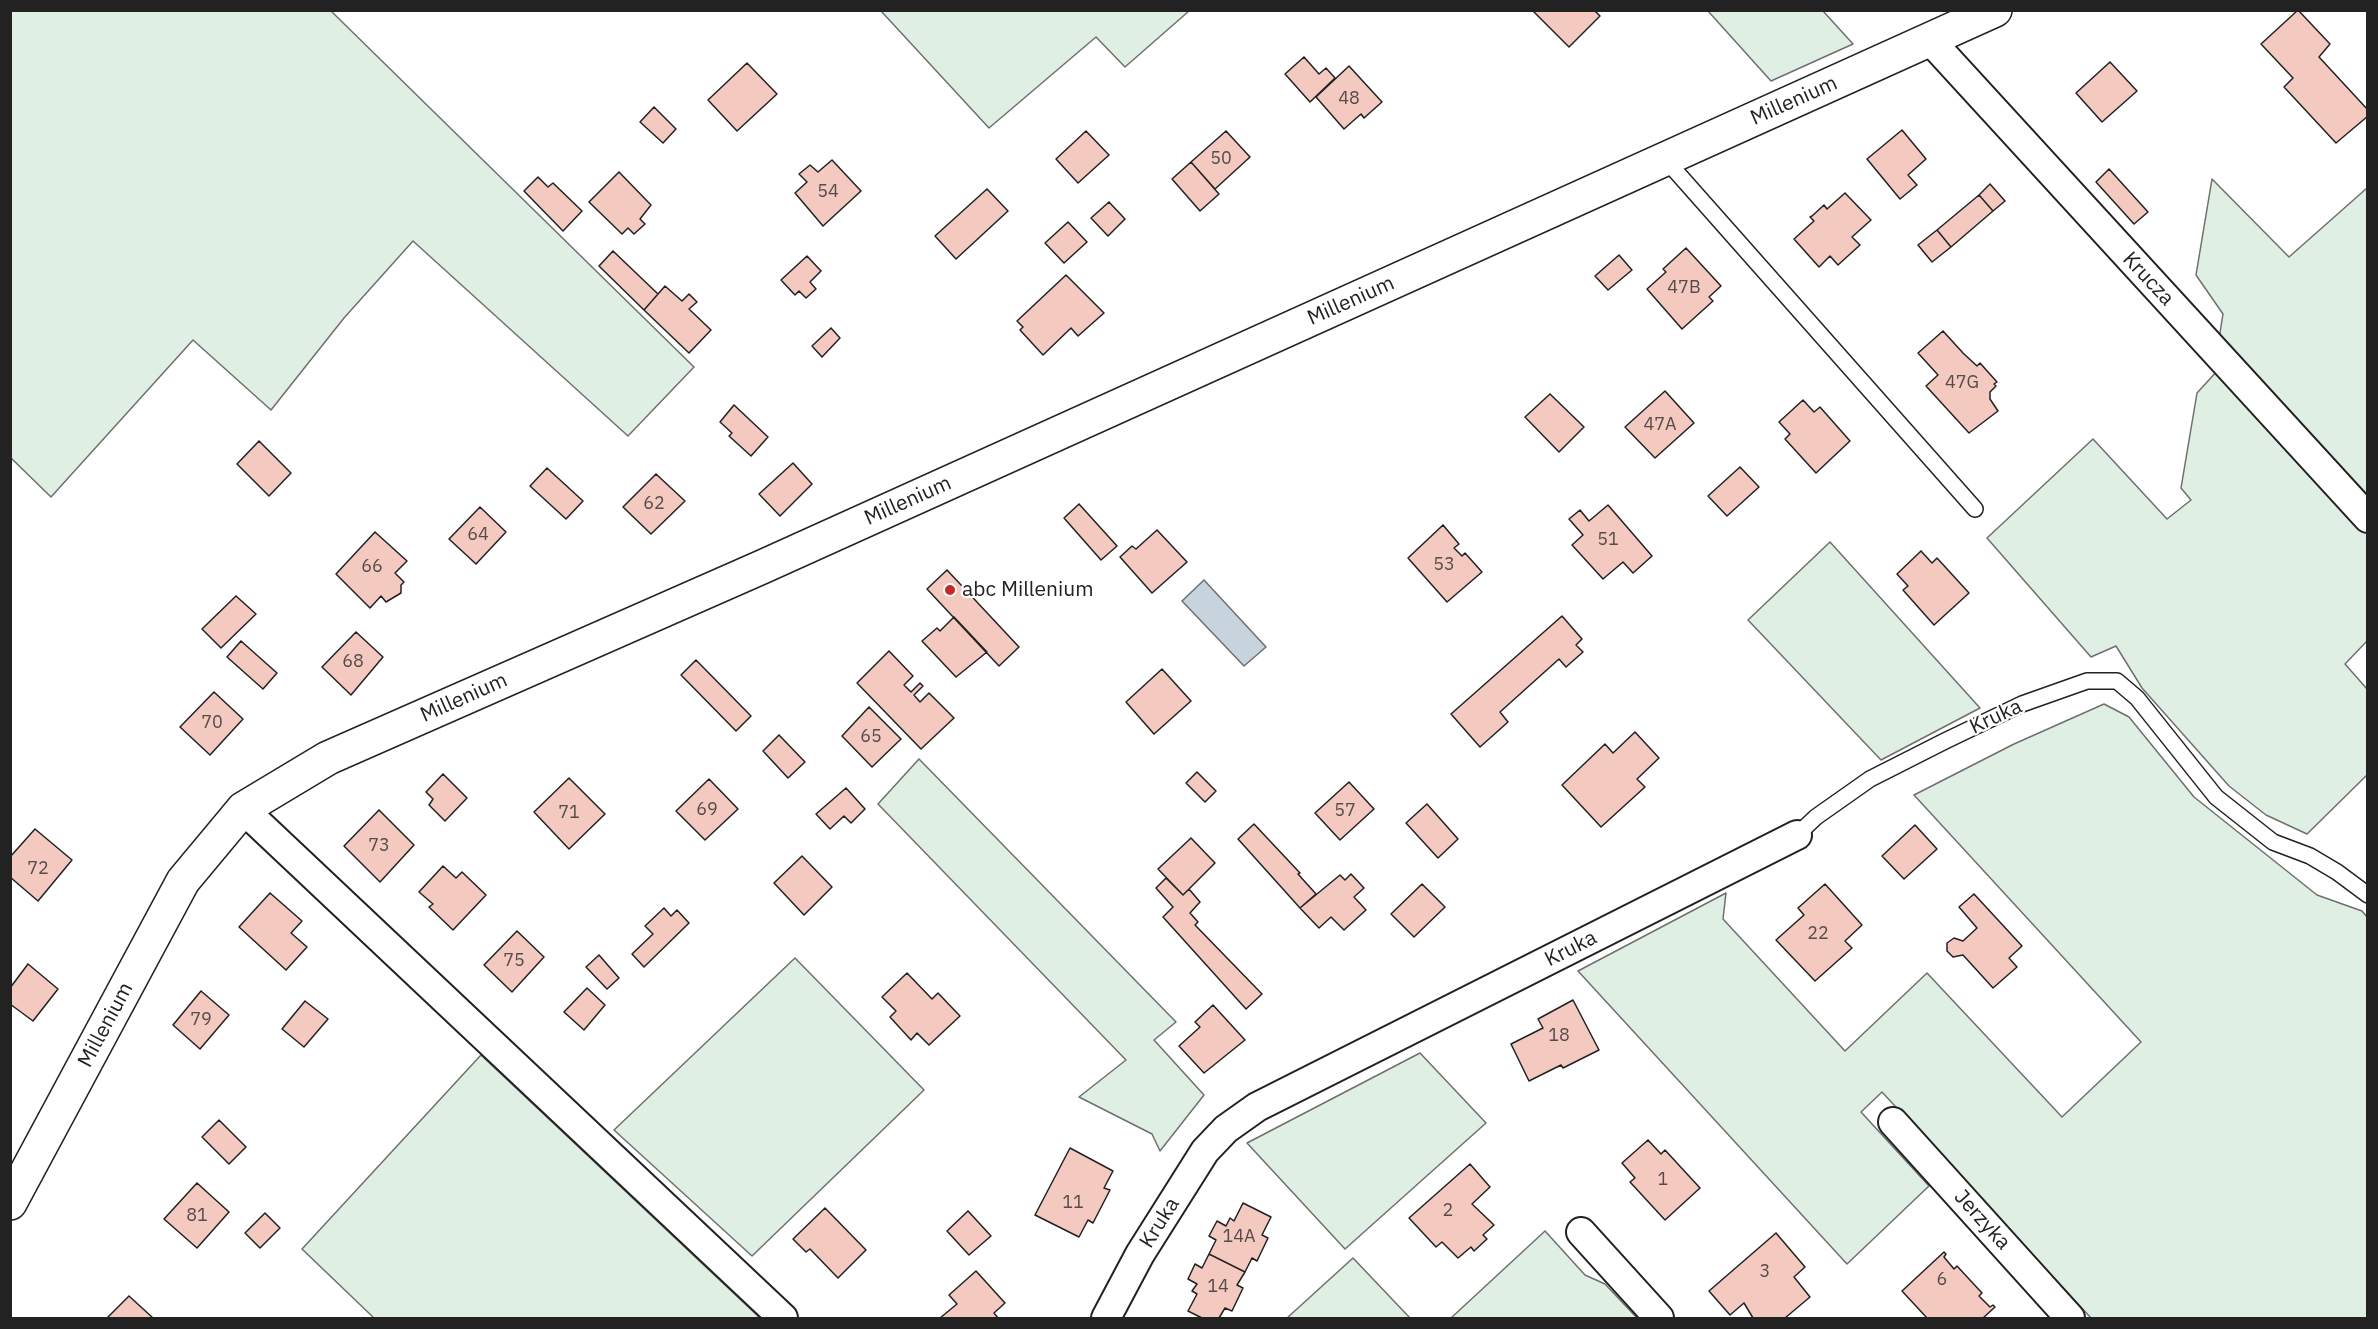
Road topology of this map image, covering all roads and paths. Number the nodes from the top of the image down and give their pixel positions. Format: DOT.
graph roads {
  1 [pos="1995,10"];
  2 [pos="1929,39"];
  3 [pos="1665,159"];
  4 [pos="1975,509"];
  5 [pos="2367,518"];
  6 [pos="243,809"];
  7 [pos="1797,835"];
  8 [pos="2367,895"];
  9 [pos="1893,1122"];
  10 [pos="10,1203"];
  11 [pos="1581,1232"];
  12 [pos="783,1318"];
  13 [pos="1106,1318"];
  14 [pos="1659,1318"];
  15 [pos="2070,1318"];
  1 -- 2 [label="street, Millenium"];
  2 -- 3 [label="street, Millenium"];
  2 -- 5 [label="street, Krucza"];
  3 -- 4 [label="lane"];
  3 -- 6 [label="street, Millenium"];
  6 -- 10 [label="street, Millenium"];
  6 -- 12 [label="street"];
  7 -- 8 [label="lane, Kruka"];
  7 -- 13 [label="street, Kruka"];
  9 -- 15 [label="street, Jerzyka"];
  11 -- 14 [label="street"];
}
